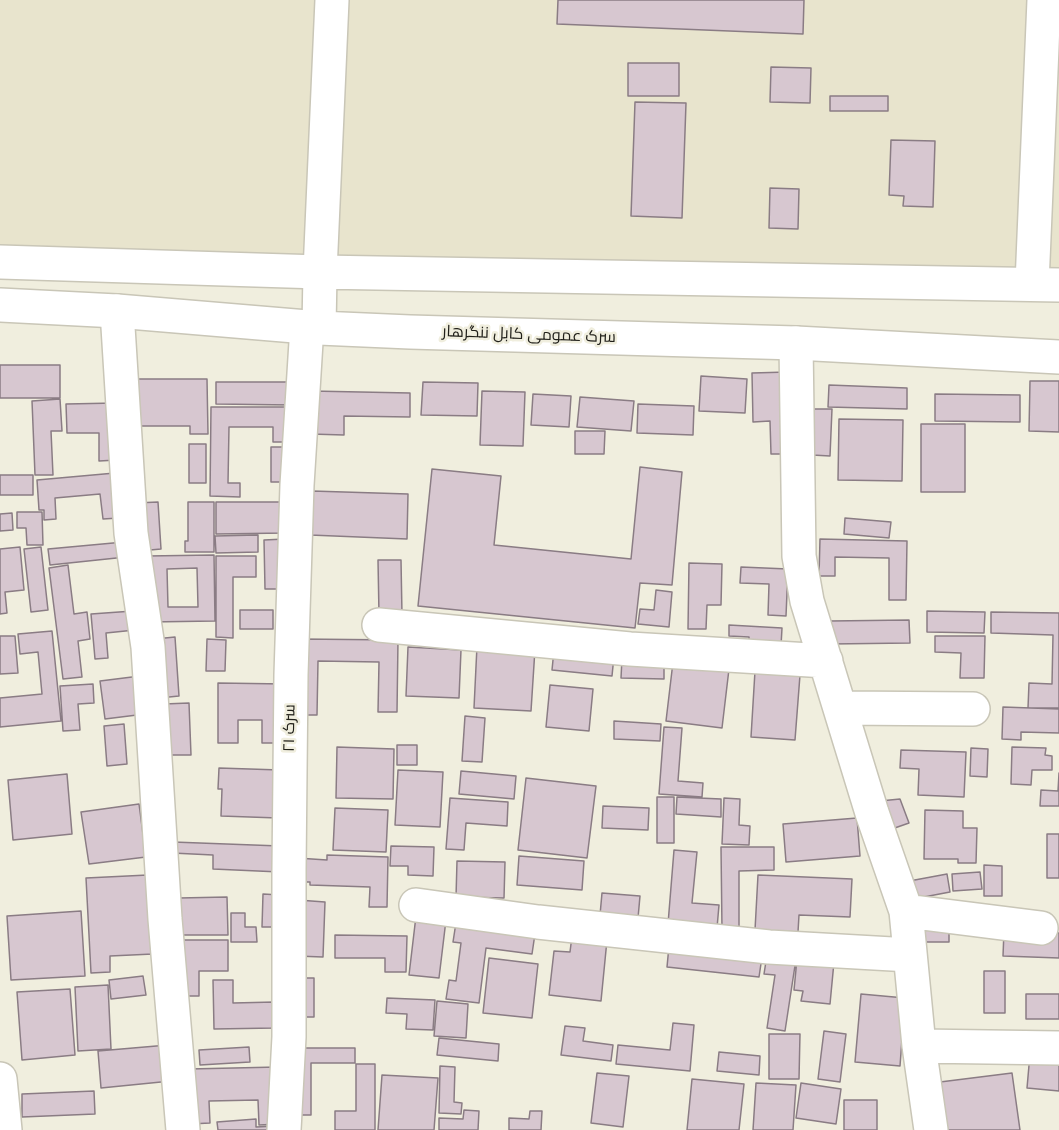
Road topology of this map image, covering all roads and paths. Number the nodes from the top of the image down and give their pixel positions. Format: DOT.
graph roads {
  1 [pos="332,0"];
  2 [pos="1044,0"];
  3 [pos="0,262"];
  4 [pos="320,272"];
  5 [pos="1046,285"];
  6 [pos="0,305"];
  7 [pos="117,311"];
  8 [pos="313,327"];
  9 [pos="796,343"];
  10 [pos="1059,357"];
  11 [pos="379,625"];
  12 [pos="826,661"];
  13 [pos="840,708"];
  14 [pos="973,709"];
  15 [pos="416,905"];
  16 [pos="906,911"];
  17 [pos="1041,928"];
  18 [pos="910,955"];
  19 [pos="920,1046"];
  20 [pos="1059,1048"];
  21 [pos="0,1079"];
  22 [pos="5,1130"];
  23 [pos="183,1130"];
  24 [pos="284,1130"];
  25 [pos="931,1130"];
  1 -- 4 [label="main road, سرک ۲۱"];
  2 -- 5 [label="main road"];
  3 -- 4 [label="main road"];
  4 -- 5 [label="main road"];
  4 -- 8 [label="main road, سرک ۲۱"];
  6 -- 7 [label="main road, سرک عمومی کابل ننگرهار"];
  7 -- 8 [label="main road, سرک عمومی کابل ننگرهار"];
  7 -- 23 [label="main road"];
  8 -- 9 [label="main road, سرک عمومی کابل ننگرهار"];
  8 -- 24 [label="main road, سرک ۲۱"];
  9 -- 10 [label="main road, سرک عمومی کابل ننگرهار"];
  9 -- 12 [label="main road"];
  11 -- 12 [label="main road"];
  12 -- 13 [label="main road"];
  13 -- 14 [label="main road"];
  13 -- 16 [label="main road"];
  15 -- 18 [label="main road"];
  16 -- 17 [label="main road"];
  16 -- 18 [label="main road"];
  18 -- 19 [label="main road"];
  19 -- 20 [label="main road"];
  19 -- 25 [label="main road"];
  21 -- 22 [label="main road"];
}
